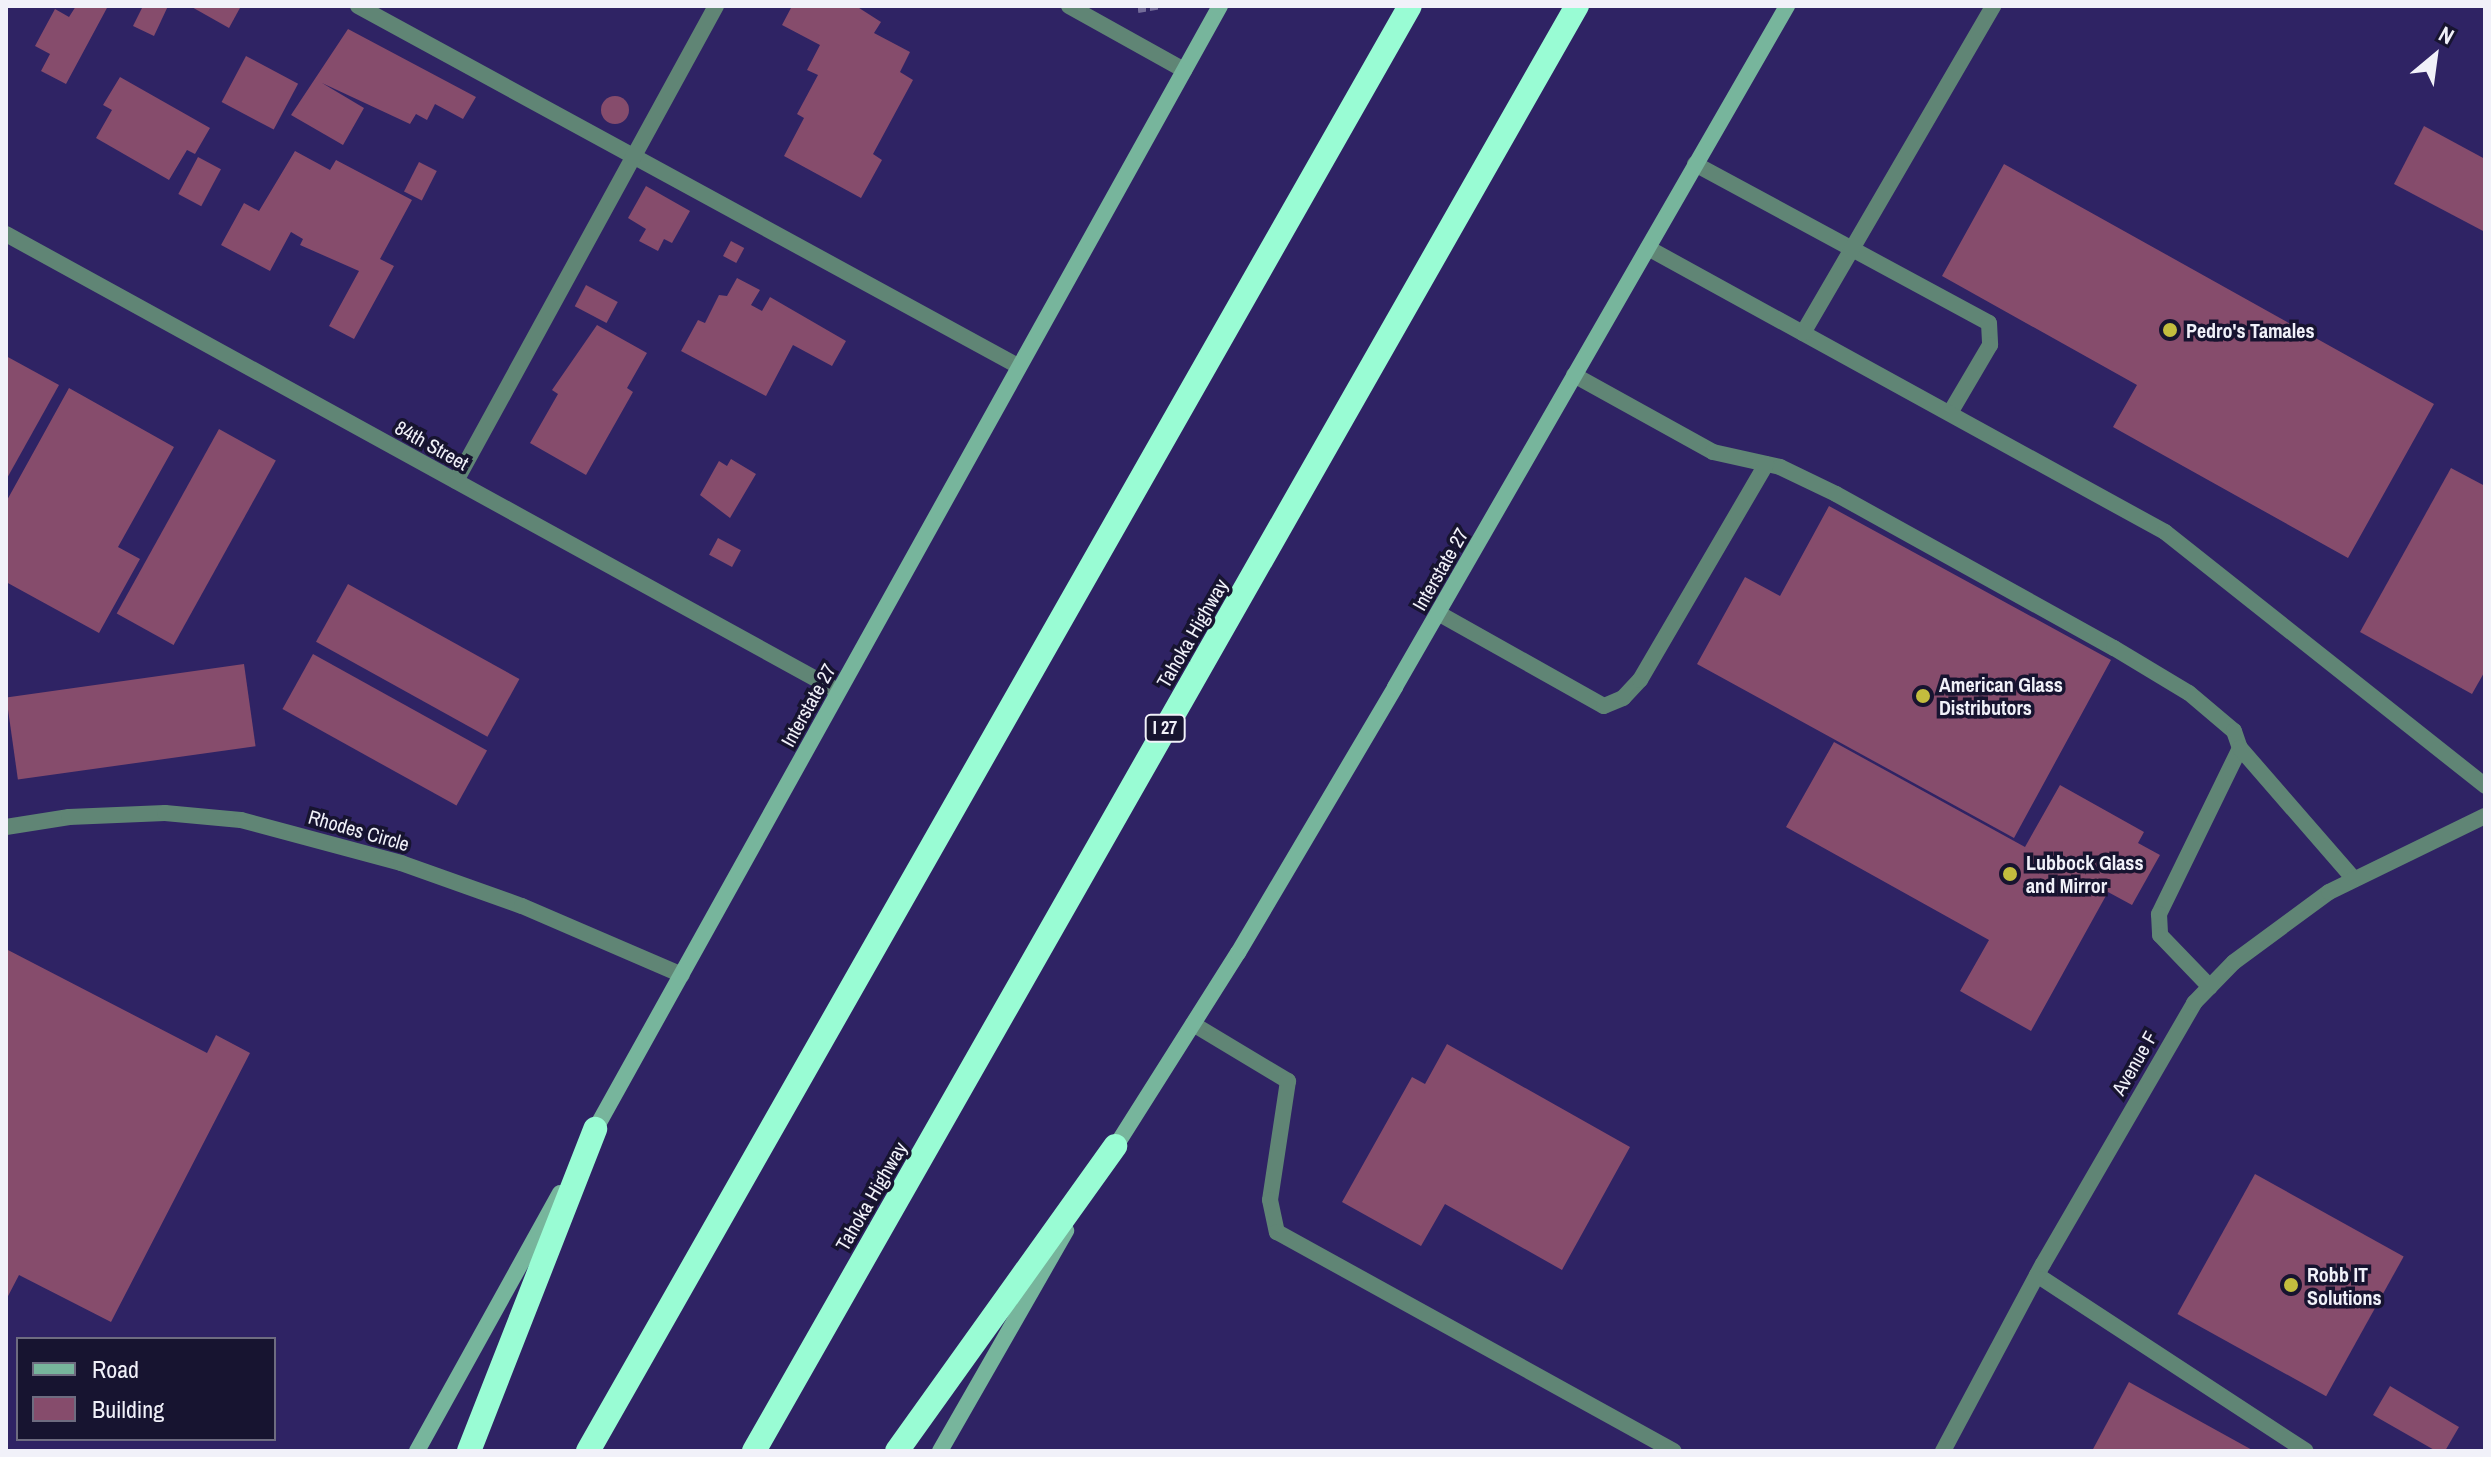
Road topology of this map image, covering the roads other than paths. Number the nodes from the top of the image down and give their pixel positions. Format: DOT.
graph roads {
  1 [pos="358,6"];
  2 [pos="716,6"];
  3 [pos="1069,6"];
  4 [pos="1220,6"];
  5 [pos="1410,6"];
  6 [pos="1577,6"];
  7 [pos="1787,6"];
  8 [pos="1993,6"];
  9 [pos="1184,70"];
  10 [pos="634,157"];
  11 [pos="1695,164"];
  12 [pos="6,234"];
  13 [pos="1852,247"];
  14 [pos="1648,248"];
  15 [pos="1803,333"];
  16 [pos="1018,366"];
  17 [pos="1574,375"];
  18 [pos="1950,413"];
  19 [pos="1766,464"];
  20 [pos="456,481"];
  21 [pos="1438,613"];
  22 [pos="838,691"];
  23 [pos="2240,748"];
  24 [pos="2485,786"];
  25 [pos="2485,816"];
  26 [pos="6,827"];
  27 [pos="2354,879"];
  28 [pos="682,975"];
  29 [pos="2210,987"];
  30 [pos="1193,1024"];
  31 [pos="595,1129"];
  32 [pos="1115,1146"];
  33 [pos="2037,1275"];
  34 [pos="417,1451"];
  35 [pos="469,1451"];
  36 [pos="588,1451"];
  37 [pos="754,1451"];
  38 [pos="897,1451"];
  39 [pos="940,1451"];
  40 [pos="1674,1451"];
  41 [pos="1943,1451"];
  42 [pos="2306,1451"];
  1 -- 10 [label="street"];
  2 -- 10 [label="street"];
  3 -- 9 [label="street"];
  4 -- 9 [label="main road, Interstate 27"];
  5 -- 36 [label="highway"];
  6 -- 37 [label="highway, Tahoka Highway / I 27"];
  7 -- 11 [label="main road, Interstate 27"];
  8 -- 13 [label="street"];
  9 -- 16 [label="main road, Interstate 27"];
  10 -- 16 [label="street"];
  10 -- 20 [label="street"];
  11 -- 13 [label="street"];
  11 -- 14 [label="main road, Interstate 27"];
  12 -- 20 [label="street, 84th Street"];
  13 -- 15 [label="street"];
  13 -- 18 [label="street"];
  14 -- 15 [label="street"];
  14 -- 17 [label="main road, Interstate 27"];
  15 -- 18 [label="street"];
  16 -- 22 [label="main road, Interstate 27"];
  17 -- 19 [label="street"];
  17 -- 21 [label="main road, Interstate 27"];
  18 -- 24 [label="street"];
  19 -- 21 [label="street"];
  19 -- 23 [label="street"];
  20 -- 22 [label="street, 84th Street"];
  21 -- 30 [label="main road, Interstate 27"];
  22 -- 28 [label="main road, Interstate 27"];
  23 -- 27 [label="street"];
  23 -- 29 [label="street"];
  25 -- 27 [label="street, Avenue F"];
  26 -- 28 [label="street, Rhodes Circle"];
  27 -- 29 [label="street, Avenue F"];
  28 -- 31 [label="main road, Interstate 27"];
  29 -- 33 [label="street, Avenue F"];
  30 -- 32 [label="main road, Interstate 27"];
  30 -- 40 [label="street"];
  31 -- 34 [label="main road"];
  31 -- 35 [label="highway"];
  32 -- 38 [label="highway"];
  32 -- 39 [label="main road"];
  33 -- 41 [label="street, Avenue F"];
  33 -- 42 [label="street"];
}
